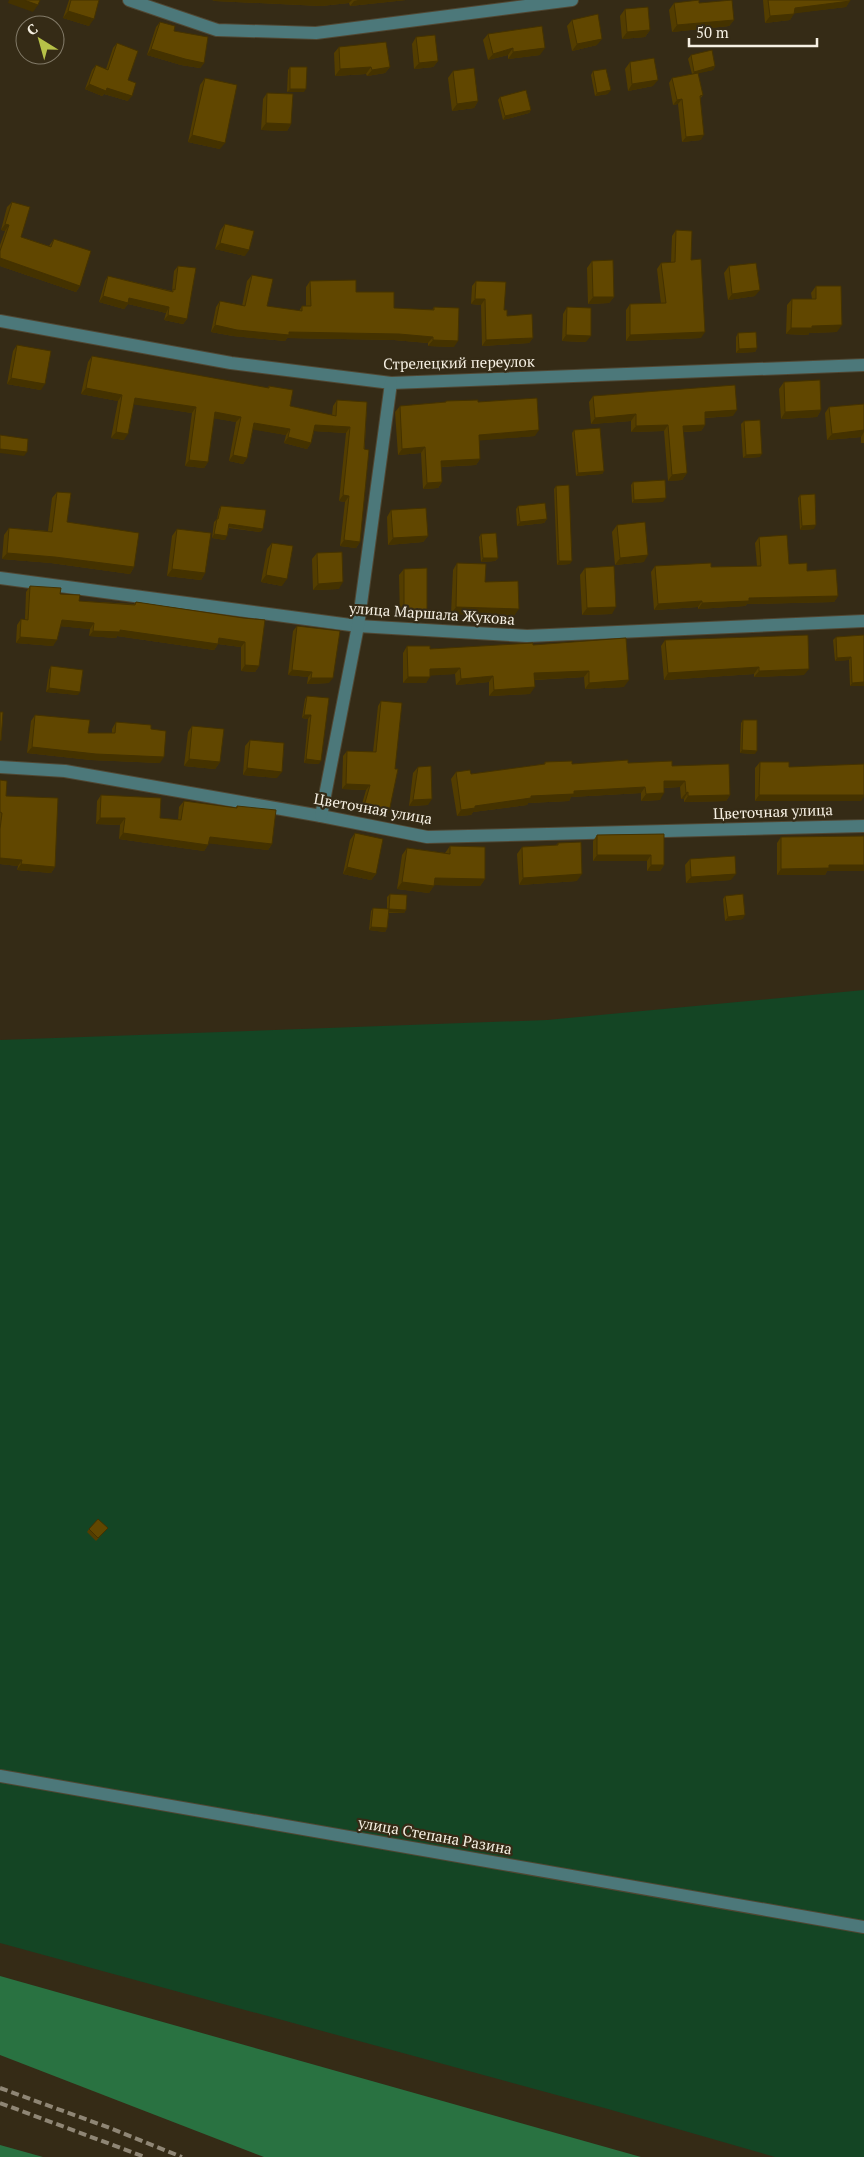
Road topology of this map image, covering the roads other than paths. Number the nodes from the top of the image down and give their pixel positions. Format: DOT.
graph roads {
  1 [pos="128,0"];
  2 [pos="572,0"];
  3 [pos="0,321"];
  4 [pos="864,365"];
  5 [pos="391,383"];
  6 [pos="0,578"];
  7 [pos="864,621"];
  8 [pos="358,626"];
  9 [pos="0,767"];
  10 [pos="322,816"];
  11 [pos="864,826"];
  12 [pos="0,1776"];
  13 [pos="864,1927"];
  1 -- 2 [label="street"];
  3 -- 5 [label="street, Стрелецкий переулок"];
  4 -- 5 [label="street, Стрелецкий переулок"];
  5 -- 8 [label="street"];
  6 -- 8 [label="street, улица Маршала Жукова"];
  7 -- 8 [label="street, улица Маршала Жукова"];
  8 -- 10 [label="street"];
  9 -- 10 [label="street, Цветочная улица"];
  10 -- 11 [label="street, Цветочная улица"];
  12 -- 13 [label="street, улица Степана Разина"];
}
